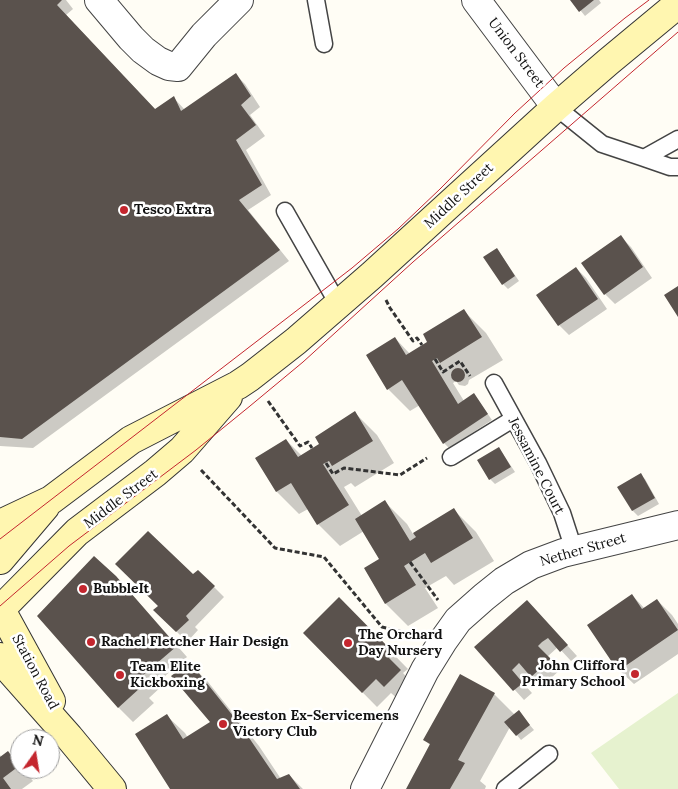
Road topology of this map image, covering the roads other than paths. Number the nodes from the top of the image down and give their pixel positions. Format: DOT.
graph roads {
  1 [pos="99,0"];
  2 [pos="238,0"];
  3 [pos="316,0"];
  4 [pos="476,0"];
  5 [pos="678,4"];
  6 [pos="324,44"];
  7 [pos="556,107"];
  8 [pos="678,139"];
  9 [pos="644,158"];
  10 [pos="678,167"];
  11 [pos="285,210"];
  12 [pos="338,304"];
  13 [pos="244,381"];
  14 [pos="494,383"];
  15 [pos="513,419"];
  16 [pos="451,457"];
  17 [pos="51,500"];
  18 [pos="0,524"];
  19 [pos="678,525"];
  20 [pos="574,550"];
  21 [pos="0,560"];
  22 [pos="0,609"];
  23 [pos="0,657"];
  24 [pos="69,737"];
  25 [pos="549,754"];
  26 [pos="112,789"];
  27 [pos="365,789"];
  28 [pos="505,789"];
  1 -- 2 [label="street"];
  3 -- 6 [label="lane"];
  4 -- 7 [label="street, Union Street"];
  5 -- 7 [label="main road, Middle Street"];
  7 -- 9 [label="lane"];
  7 -- 12 [label="main road, Middle Street"];
  8 -- 9 [label="lane"];
  9 -- 10 [label="lane"];
  11 -- 12 [label="lane"];
  12 -- 13 [label="main road, Middle Street"];
  13 -- 17 [label="main road, Middle Street"];
  13 -- 22 [label="main road, Middle Street"];
  14 -- 15 [label="lane, Jessamine Court"];
  15 -- 16 [label="lane"];
  15 -- 20 [label="lane, Jessamine Court"];
  17 -- 18 [label="main road, Middle Street"];
  17 -- 21 [label="main road, Middle Street"];
  19 -- 20 [label="street, Nether Street"];
  20 -- 27 [label="street, Nether Street"];
  22 -- 24 [label="main road, Station Road"];
  23 -- 24 [label="main road, Station Road"];
  24 -- 26 [label="main road, Station Road"];
  25 -- 28 [label="lane"];
}
